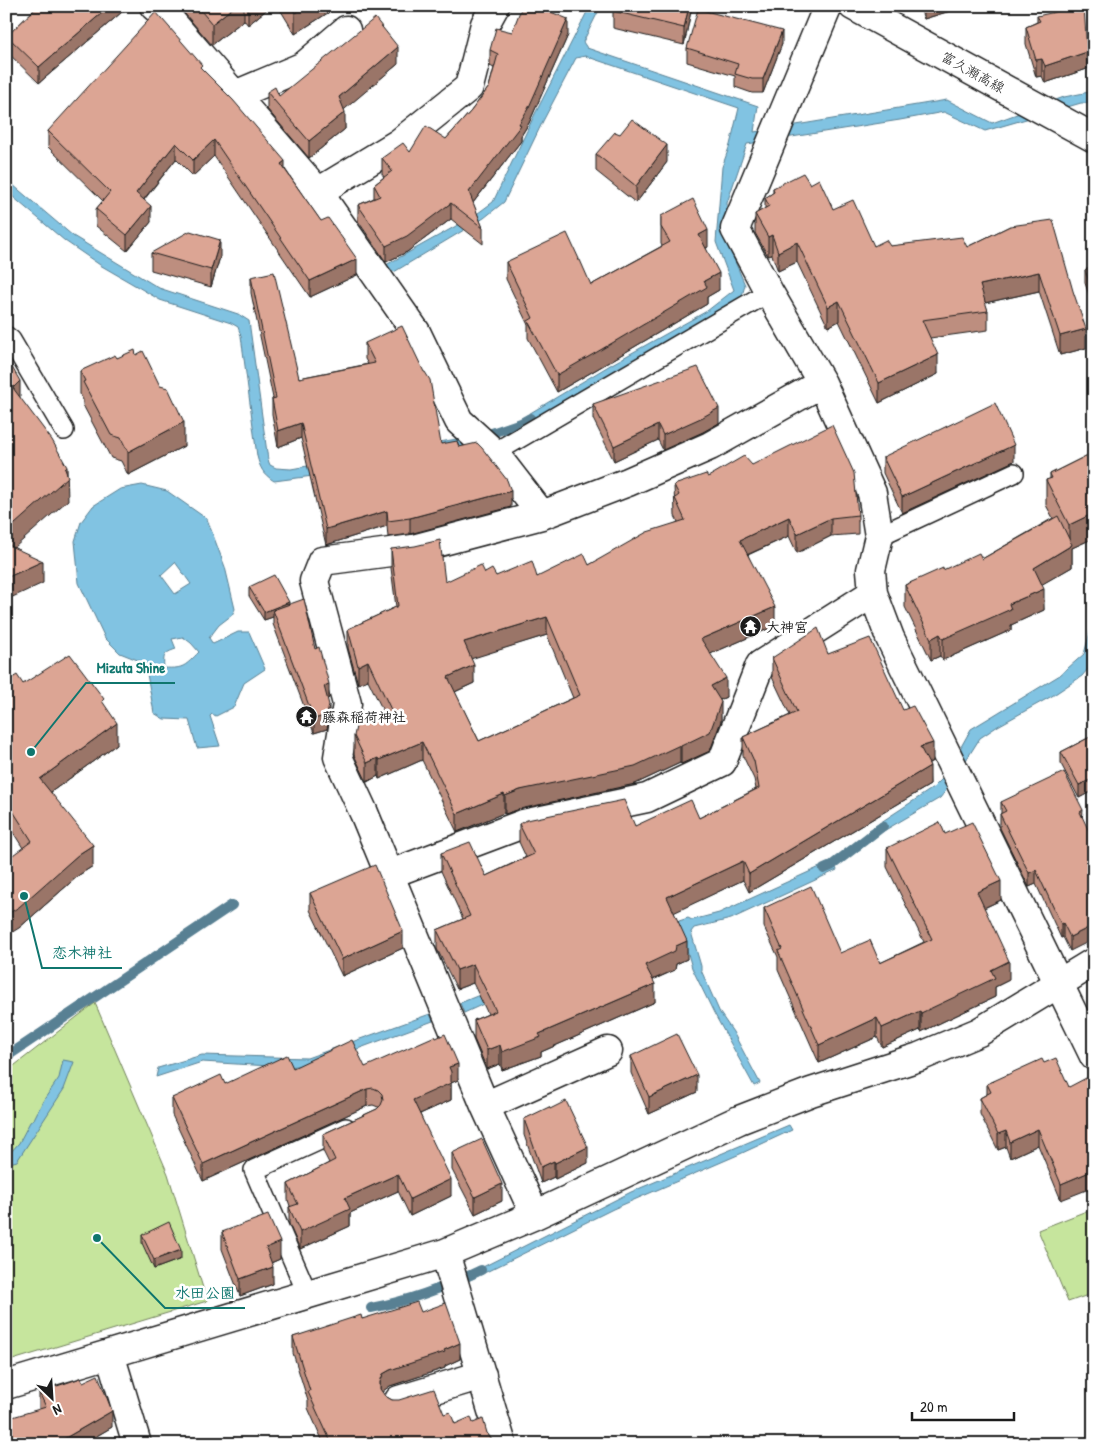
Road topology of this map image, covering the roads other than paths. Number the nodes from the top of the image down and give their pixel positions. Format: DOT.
graph roads {
  1 [pos="154,6"];
  2 [pos="495,6"];
  3 [pos="828,6"];
  4 [pos="853,6"];
  5 [pos="346,30"];
  6 [pos="235,94"];
  7 [pos="1094,138"];
  8 [pos="318,192"];
  9 [pos="769,292"];
  10 [pos="6,336"];
  11 [pos="822,383"];
  12 [pos="64,430"];
  13 [pos="494,453"];
  14 [pos="1014,472"];
  15 [pos="542,515"];
  16 [pos="879,536"];
  17 [pos="873,593"];
  18 [pos="390,874"];
  19 [pos="1094,962"];
  20 [pos="1059,984"];
  21 [pos="608,1051"];
  22 [pos="1094,1056"];
  23 [pos="485,1106"];
  24 [pos="363,1120"];
  25 [pos="534,1216"];
  26 [pos="445,1254"];
  27 [pos="308,1296"];
  28 [pos="110,1354"];
  29 [pos="482,1375"];
  30 [pos="6,1385"];
  31 [pos="395,1401"];
  32 [pos="137,1444"];
  33 [pos="502,1444"];
  1 -- 6 [label="street"];
  2 -- 8 [label="street"];
  3 -- 9 [label="street"];
  4 -- 7 [label="street, 富久瀬高線"];
  5 -- 6 [label="street"];
  6 -- 8 [label="street"];
  8 -- 13 [label="street"];
  9 -- 11 [label="street"];
  9 -- 13 [label="lane"];
  10 -- 12 [label="lane"];
  11 -- 15 [label="street"];
  11 -- 16 [label="street"];
  13 -- 15 [label="street"];
  14 -- 16 [label="lane"];
  15 -- 18 [label="street"];
  16 -- 17 [label="street"];
  17 -- 18 [label="street"];
  17 -- 20 [label="street"];
  18 -- 23 [label="street"];
  19 -- 20 [label="street"];
  20 -- 22 [label="street"];
  20 -- 25 [label="street"];
  21 -- 23 [label="street"];
  23 -- 25 [label="street"];
  24 -- 27 [label="lane"];
  25 -- 26 [label="street"];
  26 -- 27 [label="street"];
  26 -- 29 [label="street"];
  27 -- 28 [label="street"];
  28 -- 30 [label="street"];
  28 -- 32 [label="street"];
  29 -- 31 [label="street"];
  29 -- 33 [label="street"];
}
